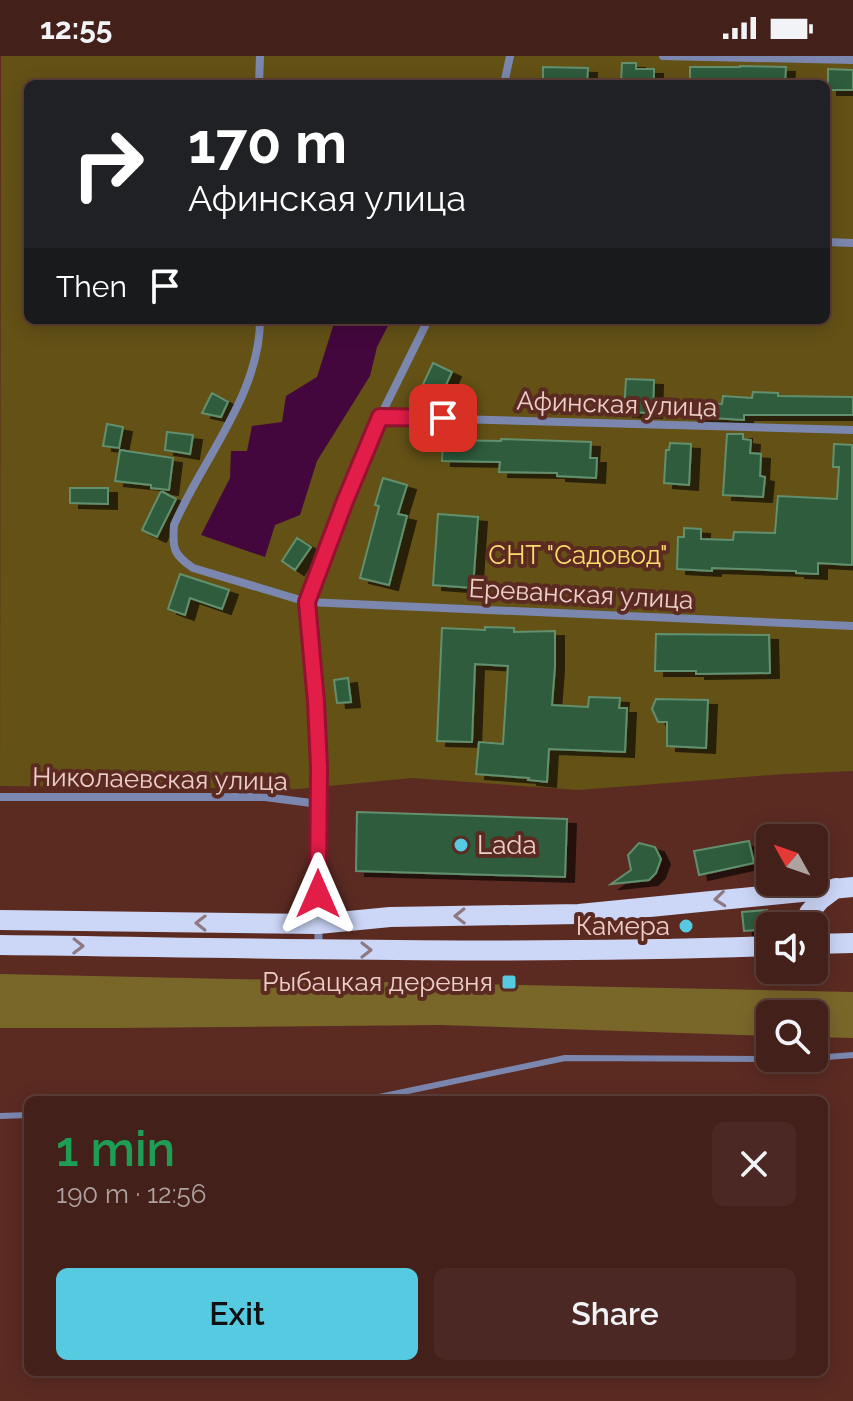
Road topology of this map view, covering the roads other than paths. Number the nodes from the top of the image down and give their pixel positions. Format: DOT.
graph roads {
  1 [pos="260,56"];
  2 [pos="510,56"];
  3 [pos="663,56"];
  4 [pos="853,60"];
  5 [pos="259,80"];
  6 [pos="505,80"];
  7 [pos="830,242"];
  8 [pos="853,243"];
  9 [pos="260,324"];
  10 [pos="426,324"];
  11 [pos="380,417"];
  12 [pos="853,430"];
  13 [pos="307,602"];
  14 [pos="853,626"];
  15 [pos="0,797"];
  16 [pos="319,804"];
  17 [pos="844,887"];
  18 [pos="810,912"];
  19 [pos="0,920"];
  20 [pos="318,924"];
  21 [pos="0,945"];
  22 [pos="756,946"];
  23 [pos="319,950"];
  24 [pos="853,1055"];
  25 [pos="828,1057"];
  26 [pos="756,1059"];
  27 [pos="384,1096"];
  28 [pos="24,1115"];
  29 [pos="0,1116"];
  1 -- 5 [label="street"];
  2 -- 6 [label="street"];
  3 -- 4 [label="street"];
  7 -- 8 [label="street"];
  9 -- 13 [label="street, Ереванская улица"];
  10 -- 11 [label="street"];
  11 -- 12 [label="street, Афинская улица"];
  11 -- 13 [label="street"];
  13 -- 14 [label="street, Ереванская улица"];
  13 -- 16 [label="street"];
  15 -- 16 [label="street, Николаевская улица"];
  16 -- 20 [label="street"];
  17 -- 18 [label="main road"];
  17 -- 20 [label="main road, one-way"];
  20 -- 19 [label="main road, one-way"];
  20 -- 23 [label="street"];
  21 -- 23 [label="main road, one-way"];
  23 -- 22 [label="main road, one-way"];
  24 -- 25 [label="lane"];
  26 -- 27 [label="lane"];
  28 -- 29 [label="lane"];
}
